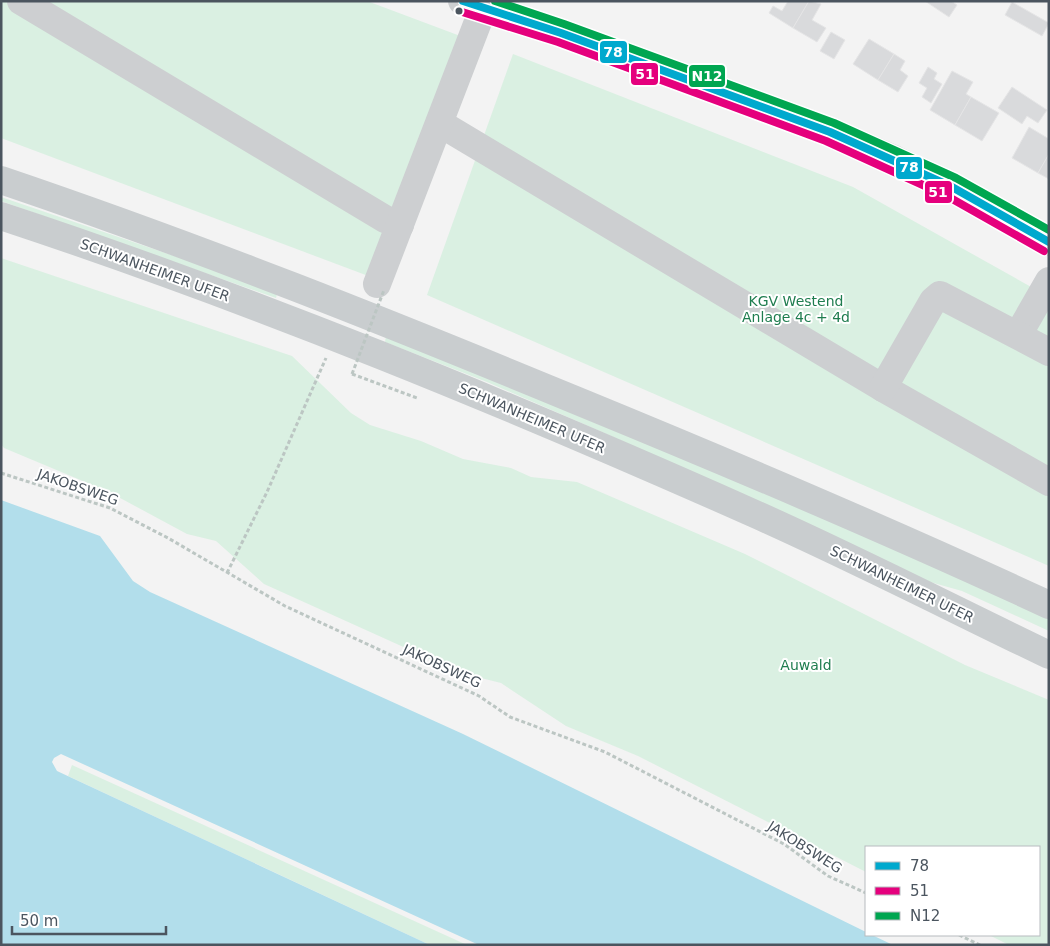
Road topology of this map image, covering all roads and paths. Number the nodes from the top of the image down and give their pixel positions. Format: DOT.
graph roads {
  1 [pos="21,1"];
  2 [pos="478,3"];
  3 [pos="441,124"];
  4 [pos="1,180"];
  5 [pos="1,216"];
  6 [pos="400,226"];
  7 [pos="1049,242"];
  8 [pos="1049,281"];
  9 [pos="380,287"];
  10 [pos="1018,336"];
  11 [pos="1049,352"];
  12 [pos="328,354"];
  13 [pos="346,361"];
  14 [pos="365,368"];
  15 [pos="352,374"];
  16 [pos="882,388"];
  17 [pos="1,473"];
  18 [pos="1049,482"];
  19 [pos="227,573"];
  20 [pos="1049,605"];
  21 [pos="1049,655"];
  22 [pos="865,894"];
  23 [pos="961,936"];
  24 [pos="980,945"];
  1 -- 6 [label="street"];
  2 -- 3 [label="street"];
  2 -- 7 [label="street"];
  3 -- 6 [label="street"];
  3 -- 16 [label="street"];
  4 -- 20 [label="main road"];
  5 -- 21 [label="main road, SCHWANHEIMER UFER"];
  6 -- 9 [label="street"];
  8 -- 10 [label="street"];
  9 -- 15 [label="path, bridge"];
  10 -- 11 [label="street"];
  10 -- 16 [label="street"];
  12 -- 19 [label="path"];
  13 -- 14 [label="path"];
  16 -- 18 [label="street"];
  17 -- 19 [label="path, JAKOBSWEG"];
  19 -- 22 [label="path, JAKOBSWEG"];
  23 -- 24 [label="path"];
}
